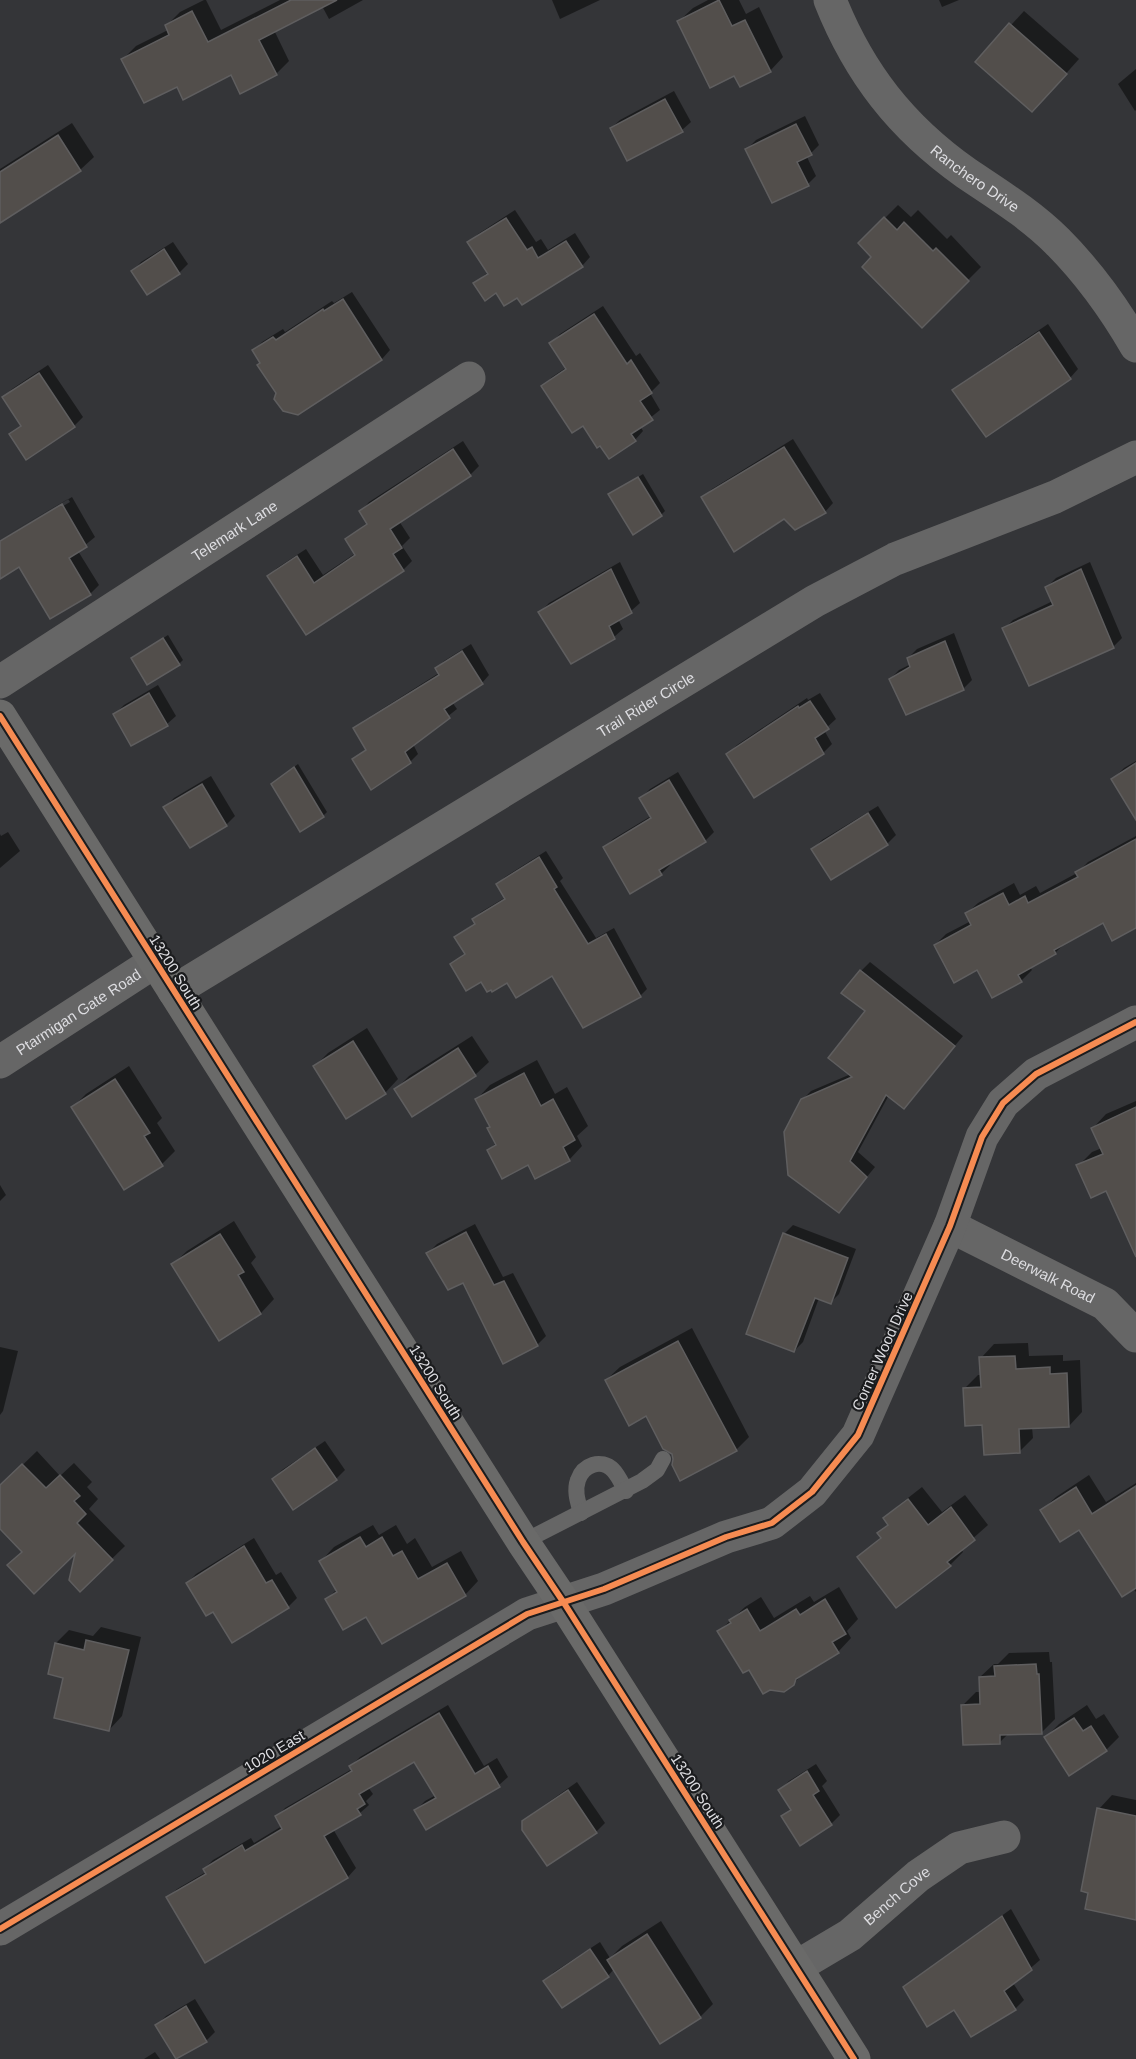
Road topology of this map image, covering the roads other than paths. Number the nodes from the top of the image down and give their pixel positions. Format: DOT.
graph roads {
  1 [pos="830,0"];
  2 [pos="1136,346"];
  3 [pos="469,378"];
  4 [pos="1136,457"];
  5 [pos="0,682"];
  6 [pos="0,717"];
  7 [pos="156,961"];
  8 [pos="174,991"];
  9 [pos="1136,1022"];
  10 [pos="0,1062"];
  11 [pos="950,1226"];
  12 [pos="1136,1336"];
  13 [pos="663,1459"];
  14 [pos="626,1491"];
  15 [pos="581,1513"];
  16 [pos="523,1542"];
  17 [pos="564,1602"];
  18 [pos="1004,1837"];
  19 [pos="0,1929"];
  20 [pos="796,1967"];
  21 [pos="854,2059"];
  1 -- 2 [label="street, Ranchero Drive"];
  3 -- 5 [label="street, Telemark Lane"];
  4 -- 8 [label="street, Trail Rider Circle"];
  6 -- 7 [label="street, 13200 South"];
  7 -- 8 [label="street, 13200 South"];
  7 -- 10 [label="street, Ptarmigan Gate Road"];
  8 -- 16 [label="street, 13200 South"];
  9 -- 11 [label="street, Corner Wood Drive"];
  11 -- 12 [label="street, Deerwalk Road"];
  11 -- 17 [label="street, Corner Wood Drive"];
  13 -- 14 [label="lane"];
  14 -- 15 [label="lane"];
  14 -- 15 [label="lane"];
  15 -- 16 [label="lane"];
  16 -- 17 [label="street, 13200 South"];
  17 -- 19 [label="street, 1020 East"];
  17 -- 20 [label="street, 13200 South"];
  18 -- 20 [label="street, Bench Cove"];
  20 -- 21 [label="street, 13200 South"];
}
